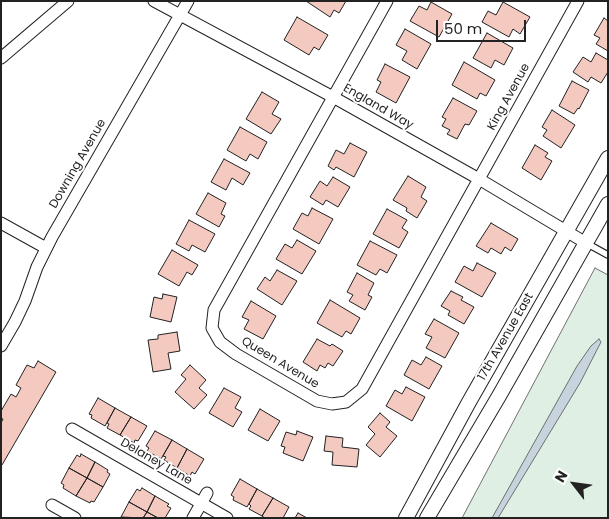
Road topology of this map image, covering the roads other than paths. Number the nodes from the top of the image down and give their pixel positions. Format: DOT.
graph roads {
  1 [pos="68,1"];
  2 [pos="154,1"];
  3 [pos="188,1"];
  4 [pos="388,1"];
  5 [pos="578,1"];
  6 [pos="180,15"];
  7 [pos="1,58"];
  8 [pos="333,96"];
  9 [pos="608,158"];
  10 [pos="479,179"];
  11 [pos="608,204"];
  12 [pos="1,223"];
  13 [pos="566,232"];
  14 [pos="586,243"];
  15 [pos="46,248"];
  16 [pos="608,255"];
  17 [pos="1,346"];
  18 [pos="72,429"];
  19 [pos="204,498"];
  20 [pos="52,505"];
  21 [pos="76,518"];
  22 [pos="193,518"];
  23 [pos="227,518"];
  24 [pos="406,518"];
  25 [pos="427,518"];
  1 -- 7 [label="street"];
  2 -- 6 [label="street, England Way"];
  3 -- 6 [label="street, Downing Avenue"];
  4 -- 8 [label="street"];
  5 -- 10 [label="street, King Avenue"];
  6 -- 8 [label="street, England Way"];
  6 -- 15 [label="street, Downing Avenue"];
  8 -- 10 [label="street, England Way"];
  8 -- 10 [label="street, Queen Avenue"];
  9 -- 13 [label="street, 17th Avenue East"];
  10 -- 13 [label="street, England Way"];
  11 -- 14 [label="street, 17th Avenue East"];
  12 -- 15 [label="street"];
  13 -- 14 [label="street, England Way"];
  13 -- 24 [label="street, 17th Avenue East"];
  14 -- 16 [label="lane"];
  14 -- 25 [label="street, 17th Avenue East"];
  15 -- 17 [label="street, Downing Avenue"];
  18 -- 19 [label="street, Delaney Lane"];
  19 -- 22 [label="street"];
  19 -- 23 [label="street, Delaney Lane"];
  20 -- 21 [label="street"];
}
